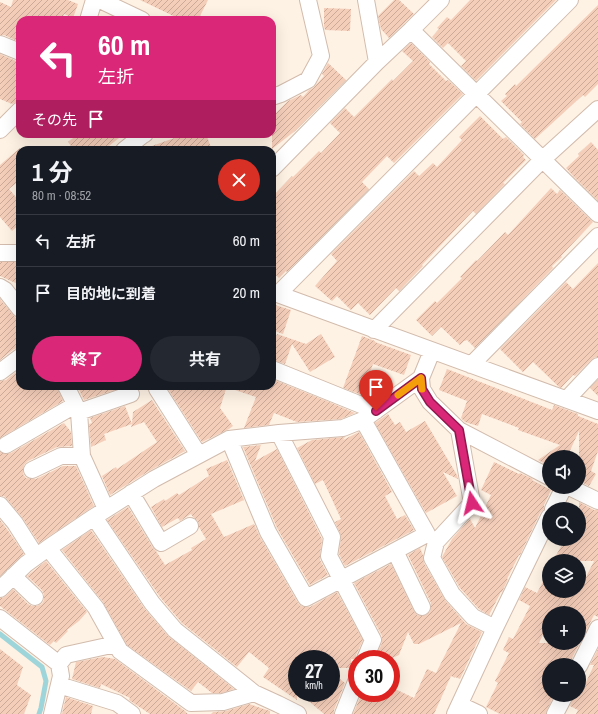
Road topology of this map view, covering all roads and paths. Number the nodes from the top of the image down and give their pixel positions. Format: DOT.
graph roads {
  1 [pos="94,0"];
  2 [pos="100,0"];
  3 [pos="308,0"];
  4 [pos="366,0"];
  5 [pos="441,0"];
  6 [pos="570,0"];
  7 [pos="89,16"];
  8 [pos="134,16"];
  9 [pos="411,30"];
  10 [pos="0,44"];
  11 [pos="16,50"];
  12 [pos="377,62"];
  13 [pos="477,95"];
  14 [pos="276,96"];
  15 [pos="598,109"];
  16 [pos="16,114"];
  17 [pos="0,130"];
  18 [pos="138,138"];
  19 [pos="129,146"];
  20 [pos="278,157"];
  21 [pos="543,160"];
  22 [pos="598,214"];
  23 [pos="598,236"];
  24 [pos="16,252"];
  25 [pos="0,254"];
  26 [pos="2,290"];
  27 [pos="276,292"];
  28 [pos="276,293"];
  29 [pos="16,305"];
  30 [pos="374,330"];
  31 [pos="432,351"];
  32 [pos="16,360"];
  33 [pos="471,365"];
  34 [pos="598,366"];
  35 [pos="0,372"];
  36 [pos="276,372"];
  37 [pos="421,378"];
  38 [pos="68,390"];
  39 [pos="158,390"];
  40 [pos="131,394"];
  41 [pos="566,399"];
  42 [pos="77,408"];
  43 [pos="376,411"];
  44 [pos="598,411"];
  45 [pos="363,420"];
  46 [pos="459,430"];
  47 [pos="279,433"];
  48 [pos="230,439"];
  49 [pos="6,446"];
  50 [pos="200,455"];
  51 [pos="82,456"];
  52 [pos="32,470"];
  53 [pos="542,473"];
  54 [pos="131,493"];
  55 [pos="584,494"];
  56 [pos="598,501"];
  57 [pos="0,505"];
  58 [pos="100,513"];
  59 [pos="190,526"];
  60 [pos="542,531"];
  61 [pos="396,551"];
  62 [pos="42,552"];
  63 [pos="13,576"];
  64 [pos="341,580"];
  65 [pos="0,589"];
  66 [pos="35,597"];
  67 [pos="422,608"];
  68 [pos="0,618"];
  69 [pos="495,628"];
  70 [pos="598,628"];
  71 [pos="116,644"];
  72 [pos="369,650"];
  73 [pos="583,658"];
  74 [pos="59,664"];
  75 [pos="58,685"];
  76 [pos="254,693"];
  77 [pos="348,700"];
  78 [pos="561,702"];
  79 [pos="276,709"];
  80 [pos="458,709"];
  81 [pos="52,714"];
  82 [pos="132,714"];
  83 [pos="298,714"];
  84 [pos="342,714"];
  85 [pos="480,714"];
  86 [pos="555,714"];
  1 -- 7 [label="street"];
  2 -- 8 [label="street"];
  3 -- 14 [label="street"];
  4 -- 12 [label="street"];
  5 -- 9 [label="street"];
  6 -- 13 [label="street"];
  9 -- 12 [label="street"];
  9 -- 13 [label="street"];
  10 -- 11 [label="street"];
  12 -- 20 [label="street"];
  13 -- 21 [label="street"];
  13 -- 27 [label="street"];
  15 -- 21 [label="street"];
  16 -- 17 [label="street"];
  18 -- 19 [label="street"];
  21 -- 22 [label="street"];
  21 -- 30 [label="street"];
  23 -- 33 [label="street"];
  24 -- 25 [label="street"];
  26 -- 29 [label="street"];
  28 -- 30 [label="street"];
  30 -- 31 [label="street"];
  31 -- 33 [label="street"];
  31 -- 37 [label="street"];
  32 -- 35 [label="street"];
  33 -- 41 [label="street"];
  34 -- 41 [label="street"];
  36 -- 43 [label="street"];
  37 -- 43 [label="street"];
  37 -- 46 [label="street"];
  38 -- 42 [label="street"];
  39 -- 50 [label="street"];
  40 -- 42 [label="street"];
  41 -- 44 [label="street"];
  42 -- 49 [label="street"];
  42 -- 51 [label="street"];
  43 -- 45 [label="street"];
  45 -- 47 [label="street"];
  45 -- 61 [label="street"];
  46 -- 53 [label="street"];
  46 -- 69 [label="street"];
  47 -- 48 [label="street"];
  47 -- 64 [label="street"];
  48 -- 50 [label="street"];
  48 -- 64 [label="street"];
  50 -- 54 [label="street"];
  51 -- 52 [label="street"];
  51 -- 58 [label="street"];
  54 -- 58 [label="street"];
  54 -- 59 [label="street"];
  55 -- 56 [label="street"];
  57 -- 62 [label="street"];
  58 -- 62 [label="street"];
  58 -- 76 [label="street"];
  60 -- 69 [label="street"];
  61 -- 64 [label="street"];
  61 -- 67 [label="street"];
  62 -- 63 [label="street"];
  62 -- 71 [label="street"];
  63 -- 65 [label="street"];
  63 -- 66 [label="street"];
  64 -- 72 [label="street"];
  68 -- 74 [label="street"];
  69 -- 80 [label="street"];
  70 -- 73 [label="street"];
  71 -- 74 [label="street"];
  71 -- 76 [label="street"];
  74 -- 75 [label="street"];
  75 -- 81 [label="street"];
  75 -- 82 [label="street"];
  76 -- 79 [label="street"];
  77 -- 84 [label="street"];
  78 -- 86 [label="street"];
  79 -- 83 [label="street"];
  80 -- 85 [label="street"];
}
